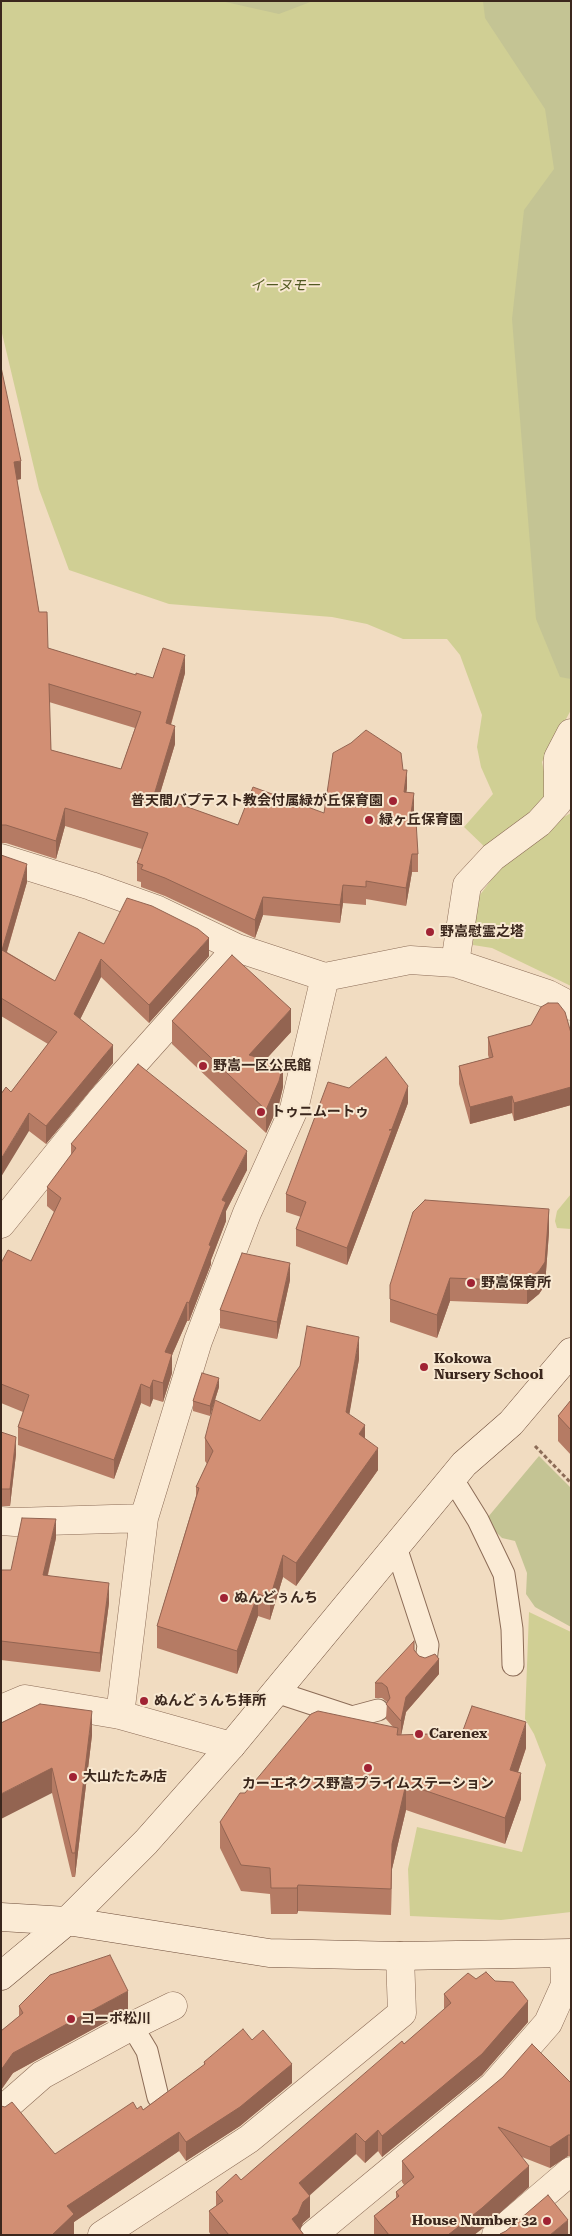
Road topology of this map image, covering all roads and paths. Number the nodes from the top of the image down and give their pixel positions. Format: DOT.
graph roads {
  1 [pos="571,733"];
  2 [pos="1,858"];
  3 [pos="237,948"];
  4 [pos="455,963"];
  5 [pos="325,977"];
  6 [pos="571,1006"];
  7 [pos="1,1224"];
  8 [pos="571,1352"];
  9 [pos="510,1423"];
  10 [pos="452,1478"];
  11 [pos="571,1484"];
  12 [pos="144,1518"];
  13 [pos="1,1521"];
  14 [pos="396,1546"];
  15 [pos="426,1661"];
  16 [pos="513,1665"];
  17 [pos="276,1692"];
  18 [pos="1,1709"];
  19 [pos="378,1710"];
  20 [pos="120,1715"];
  21 [pos="232,1746"];
  22 [pos="1,1917"];
  23 [pos="67,1921"];
  24 [pos="567,1953"];
  25 [pos="400,1956"];
  26 [pos="1,1976"];
  27 [pos="173,2006"];
  28 [pos="132,2026"];
  29 [pos="158,2097"];
  30 [pos="1,2111"];
  31 [pos="566,2183"];
  32 [pos="102,2235"];
  33 [pos="313,2235"];
  34 [pos="496,2235"];
  1 -- 4 [label="street"];
  2 -- 3 [label="street"];
  3 -- 5 [label="street"];
  3 -- 7 [label="street"];
  4 -- 5 [label="street"];
  4 -- 6 [label="street"];
  5 -- 12 [label="street"];
  8 -- 9 [label="street"];
  9 -- 10 [label="street"];
  9 -- 11 [label="path"];
  10 -- 14 [label="street"];
  10 -- 16 [label="lane"];
  12 -- 13 [label="street"];
  12 -- 20 [label="street"];
  14 -- 15 [label="lane"];
  14 -- 17 [label="street"];
  17 -- 19 [label="lane"];
  17 -- 21 [label="street"];
  18 -- 20 [label="street"];
  20 -- 21 [label="street"];
  21 -- 23 [label="street"];
  22 -- 23 [label="street"];
  23 -- 25 [label="street"];
  23 -- 26 [label="street"];
  24 -- 25 [label="street"];
  24 -- 33 [label="street"];
  25 -- 32 [label="street"];
  27 -- 28 [label="street"];
  28 -- 29 [label="lane"];
  28 -- 30 [label="street"];
  31 -- 34 [label="street"];
}
